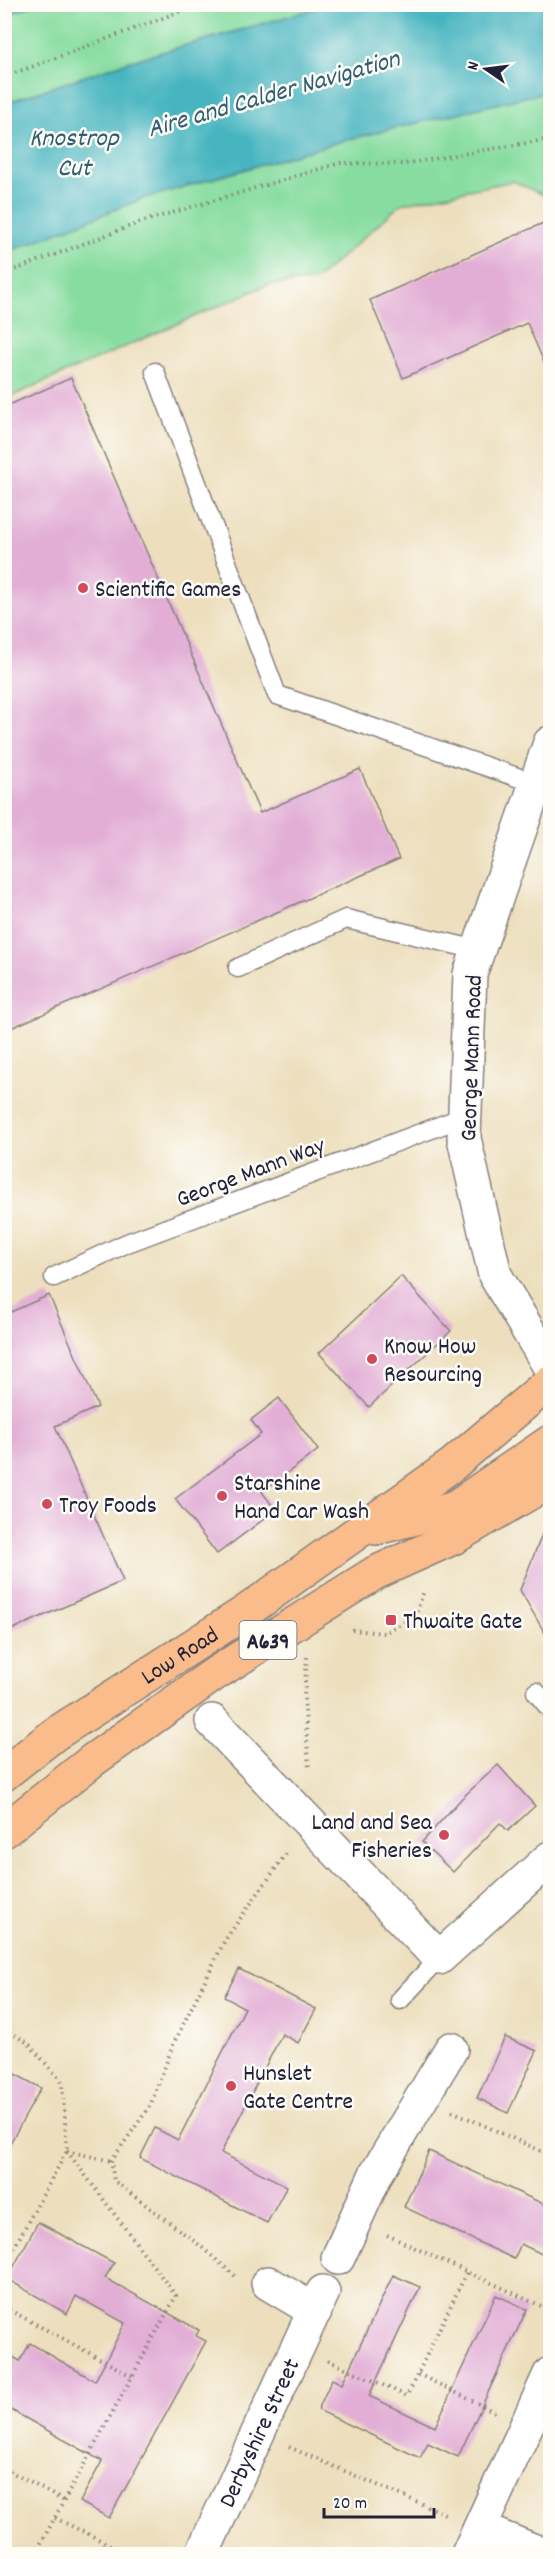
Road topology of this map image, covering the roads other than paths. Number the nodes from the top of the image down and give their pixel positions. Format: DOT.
graph roads {
  1 [pos="154,372"];
  2 [pos="550,744"];
  3 [pos="544,786"];
  4 [pos="478,950"];
  5 [pos="238,968"];
  6 [pos="466,1116"];
  7 [pos="54,1277"];
  8 [pos="550,1367"];
  9 [pos="550,1382"];
  10 [pos="550,1442"];
  11 [pos="550,1481"];
  12 [pos="357,1533"];
  13 [pos="536,1692"];
  14 [pos="550,1709"];
  15 [pos="212,1721"];
  16 [pos="4,1774"];
  17 [pos="4,1831"];
  18 [pos="550,1858"];
  19 [pos="439,1958"];
  20 [pos="400,2000"];
  21 [pos="451,2049"];
  22 [pos="338,2258"];
  23 [pos="268,2283"];
  24 [pos="550,2374"];
  25 [pos="474,2542"];
  26 [pos="202,2554"];
  27 [pos="542,2554"];
  1 -- 3 [label="lane"];
  2 -- 3 [label="street, George Mann Road"];
  3 -- 4 [label="street, George Mann Road"];
  4 -- 5 [label="lane"];
  4 -- 6 [label="street, George Mann Road"];
  6 -- 7 [label="lane, George Mann Way"];
  6 -- 8 [label="street, George Mann Road"];
  9 -- 12 [label="main road, Low Road / A639"];
  10 -- 12 [label="main road, A639"];
  11 -- 17 [label="main road, Low Road / A639"];
  12 -- 16 [label="main road, Low Road / A639"];
  13 -- 14 [label="lane"];
  15 -- 19 [label="street"];
  18 -- 19 [label="street"];
  19 -- 20 [label="lane"];
  21 -- 22 [label="street"];
  23 -- 26 [label="street, Derbyshire Street"];
  24 -- 25 [label="street"];
  25 -- 27 [label="street"];
}
